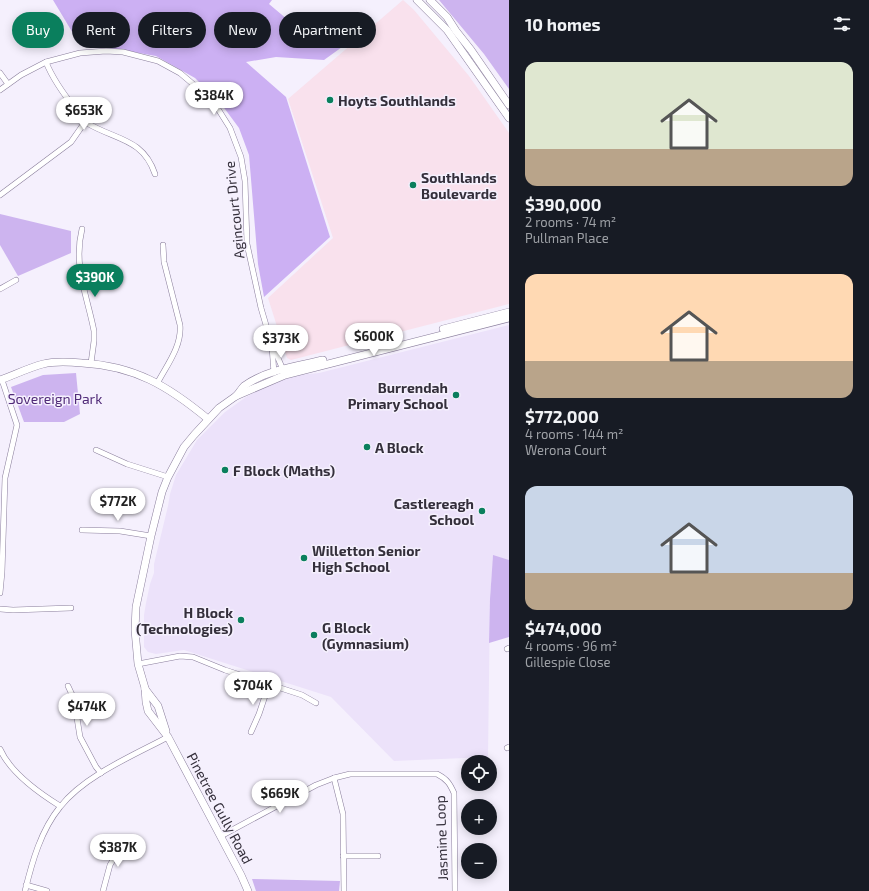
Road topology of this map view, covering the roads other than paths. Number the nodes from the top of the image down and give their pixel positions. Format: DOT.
graph roads {
  1 [pos="417,0"];
  2 [pos="430,0"];
  3 [pos="46,62"];
  4 [pos="0,73"];
  5 [pos="8,84"];
  6 [pos="0,90"];
  7 [pos="509,105"];
  8 [pos="509,118"];
  9 [pos="85,122"];
  10 [pos="155,174"];
  11 [pos="0,195"];
  12 [pos="82,229"];
  13 [pos="163,245"];
  14 [pos="16,280"];
  15 [pos="0,289"];
  16 [pos="509,312"];
  17 [pos="509,318"];
  18 [pos="271,342"];
  19 [pos="91,363"];
  20 [pos="284,372"];
  21 [pos="275,375"];
  22 [pos="1,380"];
  23 [pos="158,382"];
  24 [pos="208,419"];
  25 [pos="96,450"];
  26 [pos="168,477"];
  27 [pos="82,530"];
  28 [pos="151,536"];
  29 [pos="0,593"];
  30 [pos="71,608"];
  31 [pos="0,609"];
  32 [pos="138,664"];
  33 [pos="269,684"];
  34 [pos="68,686"];
  35 [pos="145,688"];
  36 [pos="316,703"];
  37 [pos="252,732"];
  38 [pos="168,737"];
  39 [pos="0,749"];
  40 [pos="101,773"];
  41 [pos="334,778"];
  42 [pos="60,806"];
  43 [pos="221,836"];
  44 [pos="130,841"];
  45 [pos="343,856"];
  46 [pos="378,856"];
  47 [pos="26,888"];
  48 [pos="47,891"];
  49 [pos="103,891"];
  50 [pos="248,891"];
  51 [pos="344,891"];
  52 [pos="455,891"];
  1 -- 8 [label="main road"];
  2 -- 7 [label="main road"];
  3 -- 5 [label="street, Agincourt Drive"];
  3 -- 9 [label="street"];
  3 -- 18 [label="street, Agincourt Drive"];
  4 -- 5 [label="street"];
  5 -- 6 [label="street, Agincourt Drive"];
  9 -- 10 [label="street"];
  9 -- 11 [label="street"];
  12 -- 19 [label="street"];
  13 -- 23 [label="street"];
  14 -- 15 [label="street"];
  16 -- 20 [label="main road, Pinetree Gully Road"];
  17 -- 20 [label="main road, Pinetree Gully Road"];
  18 -- 20 [label="street, Agincourt Drive"];
  18 -- 21 [label="street, Agincourt Drive"];
  19 -- 22 [label="main road"];
  19 -- 23 [label="main road"];
  20 -- 21 [label="main road, Pinetree Gully Road"];
  21 -- 24 [label="main road, Pinetree Gully Road"];
  22 -- 29 [label="street"];
  23 -- 24 [label="main road"];
  24 -- 26 [label="main road, Pinetree Gully Road"];
  25 -- 26 [label="street"];
  26 -- 28 [label="main road, Pinetree Gully Road"];
  27 -- 28 [label="street"];
  28 -- 32 [label="main road, Pinetree Gully Road"];
  30 -- 31 [label="street"];
  32 -- 33 [label="street"];
  32 -- 35 [label="main road, Pinetree Gully Road"];
  33 -- 36 [label="street"];
  33 -- 37 [label="street"];
  34 -- 40 [label="street"];
  35 -- 38 [label="main road, Pinetree Gully Road"];
  35 -- 38 [label="main road, Pinetree Gully Road"];
  38 -- 40 [label="street"];
  38 -- 43 [label="main road, Pinetree Gully Road"];
  39 -- 42 [label="street"];
  40 -- 42 [label="street"];
  41 -- 43 [label="street, Jasmine Loop"];
  41 -- 45 [label="street"];
  41 -- 52 [label="street, Jasmine Loop"];
  42 -- 47 [label="street"];
  43 -- 50 [label="main road, Pinetree Gully Road"];
  44 -- 49 [label="street"];
  45 -- 46 [label="street"];
  45 -- 51 [label="street"];
  47 -- 48 [label="street"];
}
